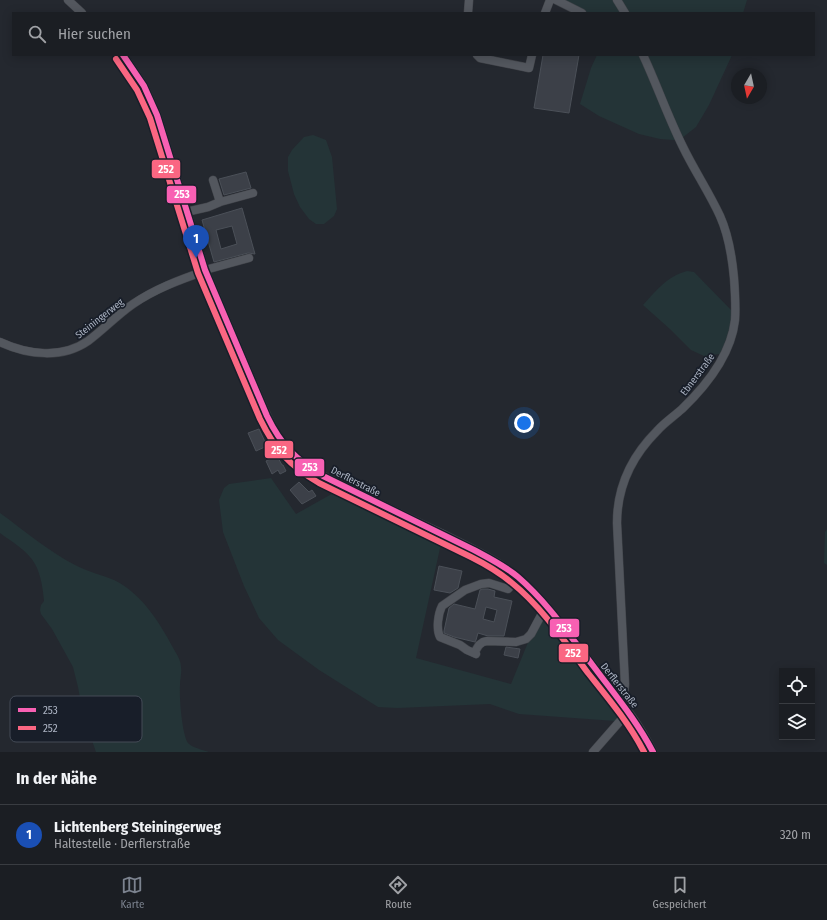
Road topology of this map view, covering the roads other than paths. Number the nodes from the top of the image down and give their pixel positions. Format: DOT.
graph roads {
  1 [pos="68,0"];
  2 [pos="469,0"];
  3 [pos="550,0"];
  4 [pos="556,0"];
  5 [pos="617,0"];
  6 [pos="81,12"];
  7 [pos="468,12"];
  8 [pos="545,12"];
  9 [pos="580,12"];
  10 [pos="624,12"];
  11 [pos="124,56"];
  12 [pos="478,56"];
  13 [pos="532,56"];
  14 [pos="643,56"];
  15 [pos="214,180"];
  16 [pos="253,193"];
  17 [pos="220,202"];
  18 [pos="186,212"];
  19 [pos="249,258"];
  20 [pos="205,271"];
  21 [pos="0,342"];
  22 [pos="518,578"];
  23 [pos="546,606"];
  24 [pos="620,701"];
  25 [pos="628,712"];
  26 [pos="593,752"];
  27 [pos="653,752"];
  1 -- 6 [label="street"];
  2 -- 7 [label="street"];
  3 -- 8 [label="street"];
  4 -- 9 [label="street"];
  5 -- 10 [label="street"];
  11 -- 18 [label="street, Derflerstraße"];
  12 -- 13 [label="street"];
  14 -- 24 [label="street, Ebnerstraße"];
  15 -- 17 [label="street"];
  16 -- 17 [label="street"];
  17 -- 18 [label="street"];
  18 -- 20 [label="street, Derflerstraße"];
  19 -- 20 [label="street, Steiningerweg"];
  20 -- 21 [label="street, Steiningerweg"];
  20 -- 22 [label="street, Derflerstraße"];
  22 -- 23 [label="street, Derflerstraße"];
  22 -- 23 [label="street"];
  23 -- 24 [label="street, Derflerstraße"];
  24 -- 25 [label="street, Derflerstraße"];
  25 -- 26 [label="street"];
  25 -- 27 [label="street, Derflerstraße"];
}
